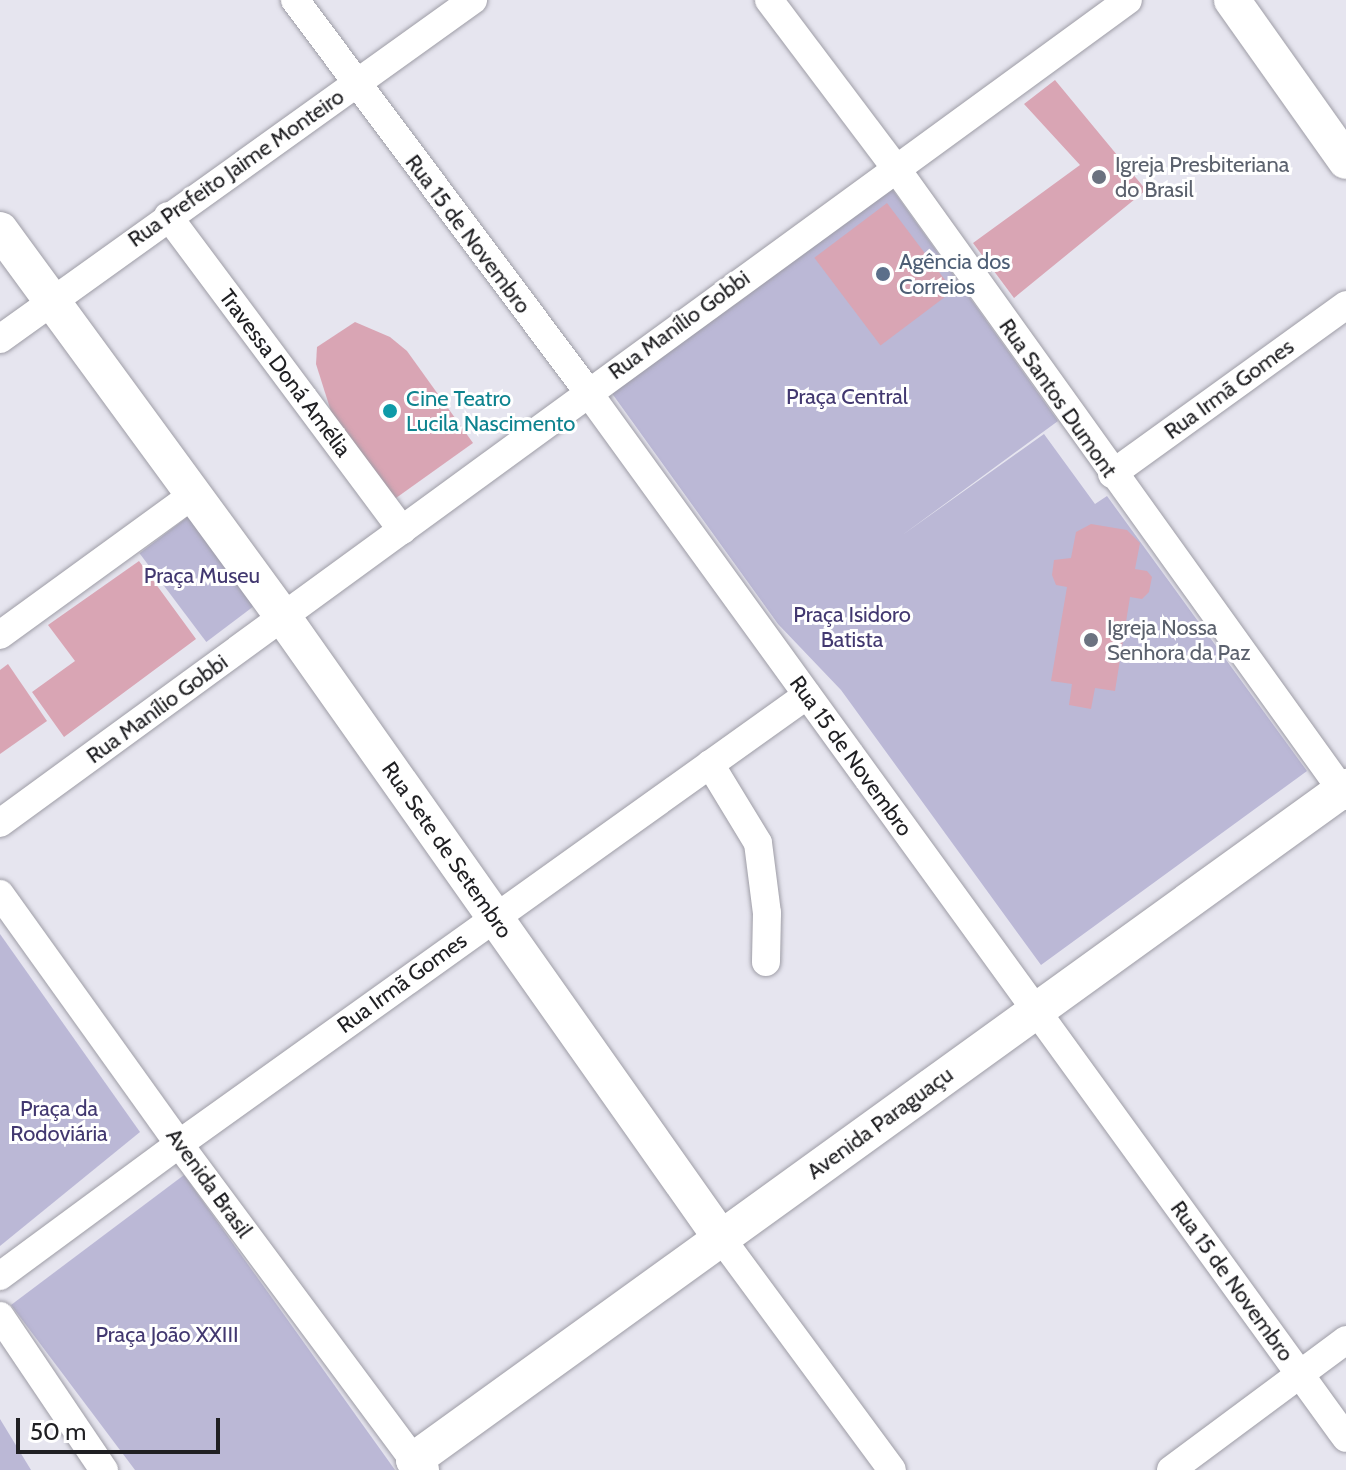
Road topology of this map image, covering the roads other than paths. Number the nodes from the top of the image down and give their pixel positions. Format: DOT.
graph roads {
  1 [pos="295,0"];
  2 [pos="473,0"];
  3 [pos="769,0"];
  4 [pos="1128,0"];
  5 [pos="1232,0"];
  6 [pos="355,84"];
  7 [pos="1346,161"];
  8 [pos="895,167"];
  9 [pos="168,216"];
  10 [pos="0,230"];
  11 [pos="51,301"];
  12 [pos="1346,305"];
  13 [pos="0,339"];
  14 [pos="587,391"];
  15 [pos="1112,474"];
  16 [pos="193,495"];
  17 [pos="402,530"];
  18 [pos="283,617"];
  19 [pos="0,635"];
  20 [pos="807,695"];
  21 [pos="710,764"];
  22 [pos="1345,791"];
  23 [pos="0,823"];
  24 [pos="0,894"];
  25 [pos="494,917"];
  26 [pos="766,962"];
  27 [pos="1036,1011"];
  28 [pos="179,1144"];
  29 [pos="721,1238"];
  30 [pos="0,1276"];
  31 [pos="0,1316"];
  32 [pos="1346,1340"];
  33 [pos="1300,1374"];
  34 [pos="1346,1438"];
  35 [pos="418,1465"];
  36 [pos="104,1470"];
  37 [pos="892,1470"];
  38 [pos="1171,1470"];
  1 -- 6 [label="street, Rua 15 de Novembro"];
  2 -- 6 [label="street, Rua Prefeito Jaime Monteiro"];
  3 -- 8 [label="street, Rua Santos Dumont"];
  4 -- 8 [label="street, Rua Manílio Gobbi"];
  5 -- 7 [label="main road"];
  6 -- 9 [label="street, Rua Prefeito Jaime Monteiro"];
  6 -- 14 [label="street, Rua 15 de Novembro"];
  8 -- 14 [label="street, Rua Manílio Gobbi"];
  8 -- 15 [label="street, Rua Santos Dumont"];
  9 -- 11 [label="street, Rua Prefeito Jaime Monteiro"];
  9 -- 17 [label="street, Travessa Doná Amélia"];
  10 -- 11 [label="main road, Rua Sete de Setembro"];
  11 -- 13 [label="street, Rua Prefeito Jaime Monteiro"];
  11 -- 16 [label="main road, Rua Sete de Setembro"];
  12 -- 15 [label="street, Rua Irmã Gomes"];
  14 -- 17 [label="street, Rua Manílio Gobbi"];
  14 -- 20 [label="street, Rua 15 de Novembro"];
  15 -- 22 [label="street, Rua Santos Dumont"];
  16 -- 18 [label="main road, Rua Sete de Setembro"];
  16 -- 19 [label="street"];
  17 -- 18 [label="street, Rua Manílio Gobbi"];
  18 -- 23 [label="street, Rua Manílio Gobbi"];
  18 -- 25 [label="main road, Rua Sete de Setembro"];
  20 -- 21 [label="street, Rua Irmã Gomes"];
  20 -- 27 [label="street, Rua 15 de Novembro"];
  21 -- 25 [label="street, Rua Irmã Gomes"];
  21 -- 26 [label="street"];
  22 -- 27 [label="main road, Avenida Paraguaçu"];
  24 -- 28 [label="street, Avenida Brasil"];
  25 -- 28 [label="street, Rua Irmã Gomes"];
  25 -- 29 [label="main road, Rua Sete de Setembro"];
  27 -- 29 [label="main road, Avenida Paraguaçu"];
  27 -- 33 [label="street, Rua 15 de Novembro"];
  28 -- 30 [label="street, Rua Irmã Gomes"];
  28 -- 35 [label="street, Avenida Brasil"];
  29 -- 35 [label="main road, Avenida Paraguaçu"];
  29 -- 37 [label="street, Rua Sete de Setembro"];
  31 -- 36 [label="street"];
  32 -- 33 [label="street"];
  33 -- 34 [label="street, Rua 15 de Novembro"];
  33 -- 38 [label="street"];
}
